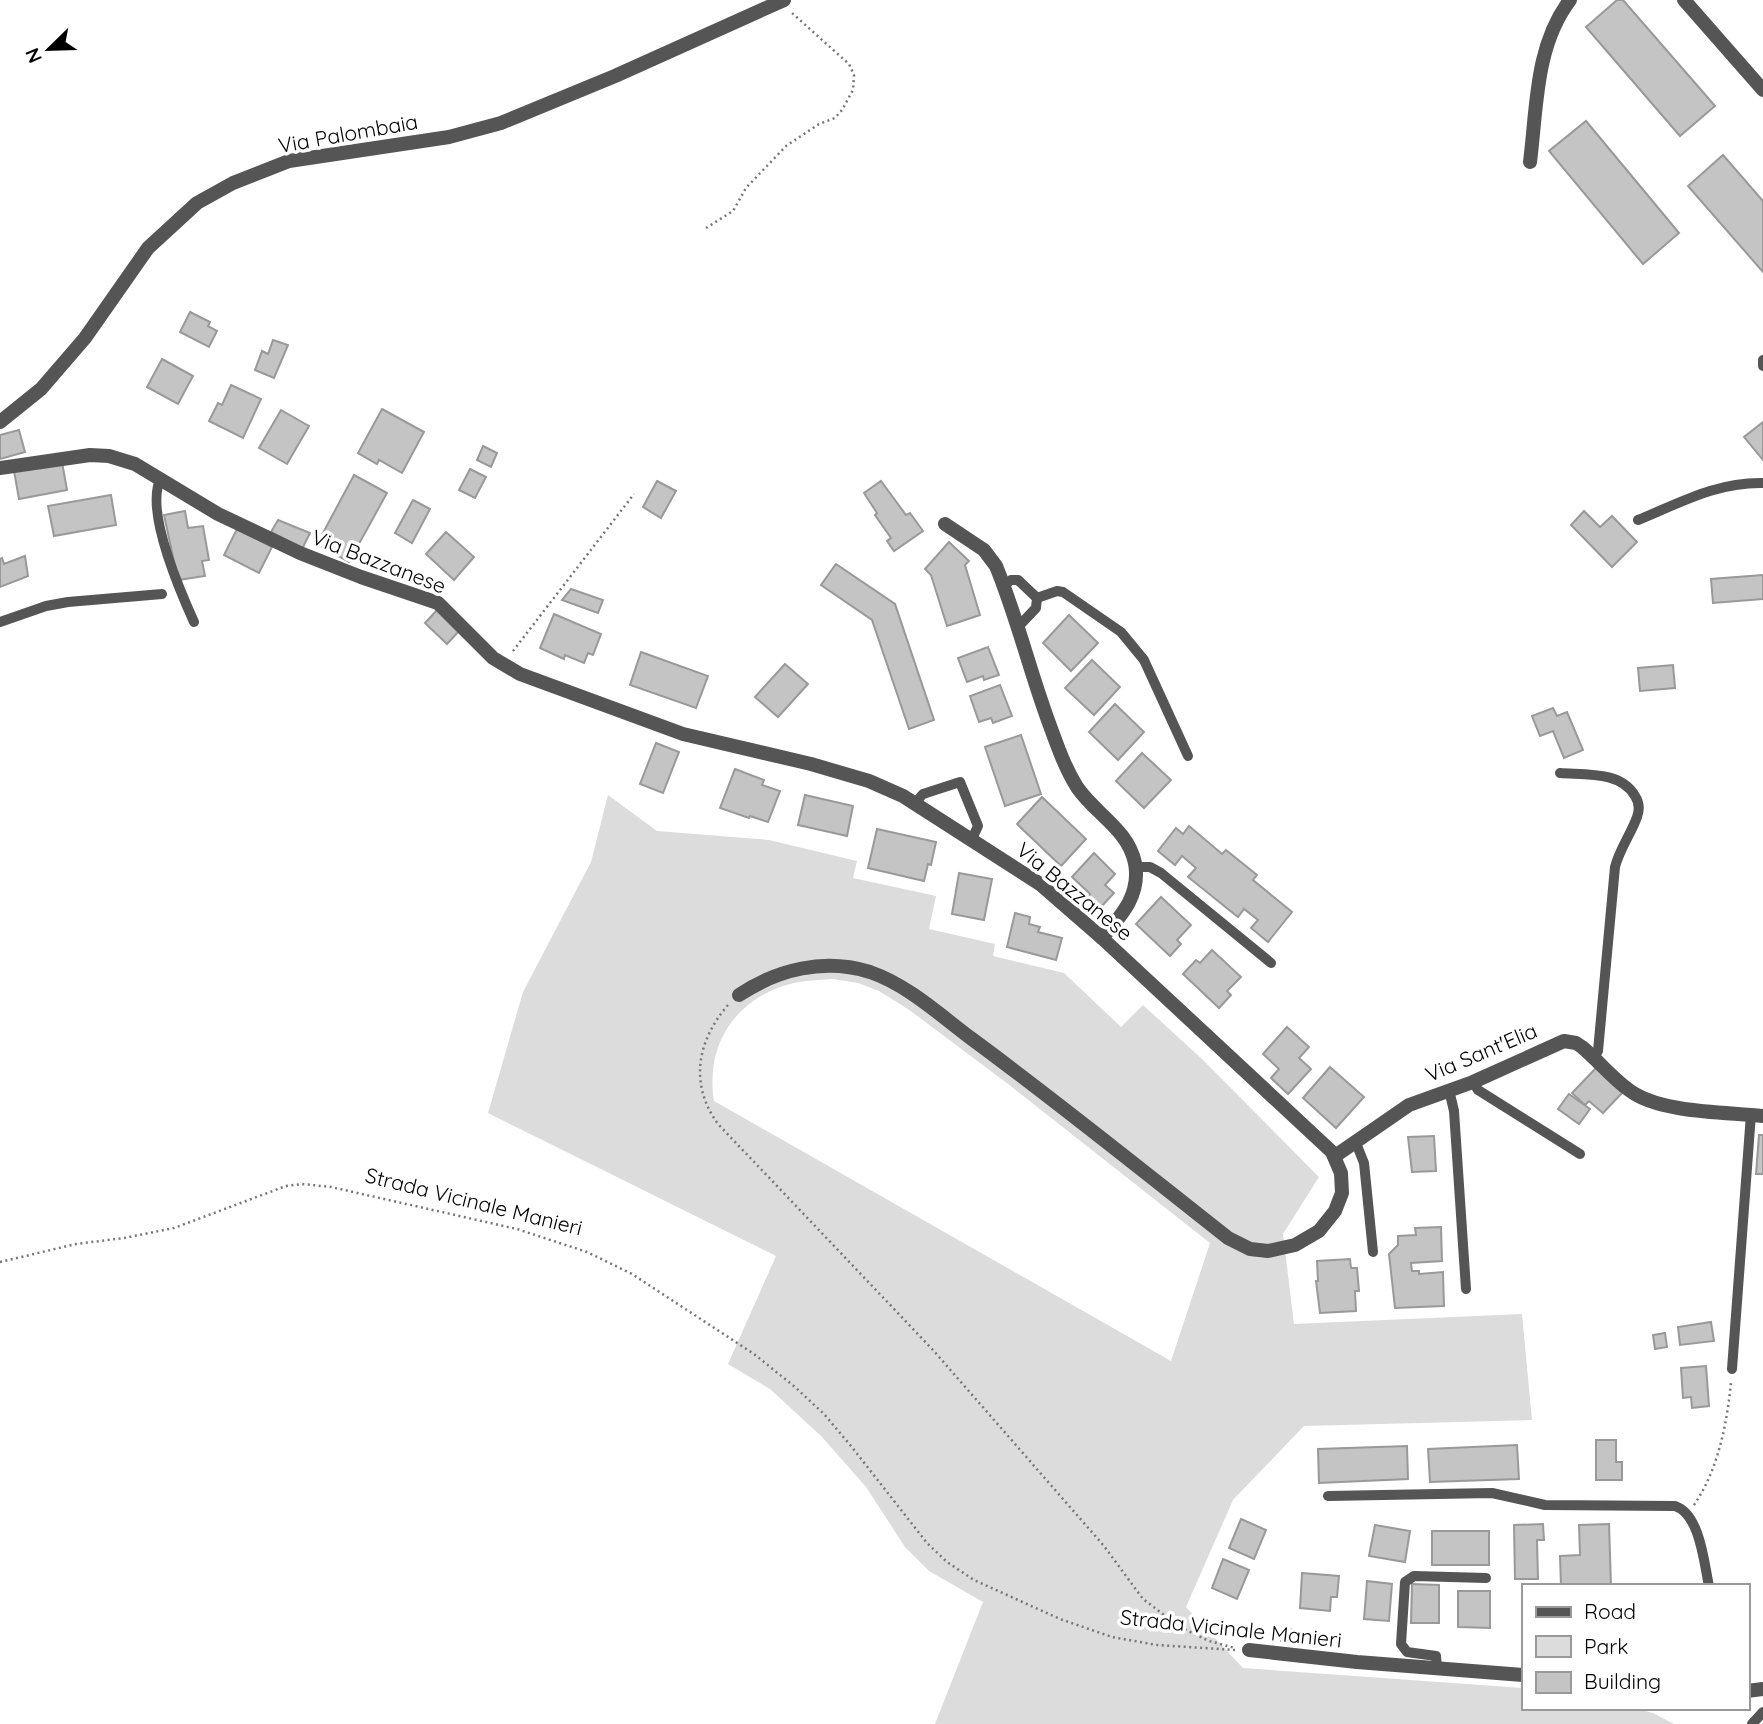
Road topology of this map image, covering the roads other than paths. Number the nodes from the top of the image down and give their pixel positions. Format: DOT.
graph roads {
  1 [pos="1570,0"];
  2 [pos="1684,0"];
  3 [pos="781,1"];
  4 [pos="1763,90"];
  5 [pos="1531,162"];
  6 [pos="1763,360"];
  7 [pos="1763,366"];
  8 [pos="0,422"];
  9 [pos="0,468"];
  10 [pos="161,478"];
  11 [pos="1763,483"];
  12 [pos="1638,520"];
  13 [pos="945,524"];
  14 [pos="1003,586"];
  15 [pos="162,594"];
  16 [pos="1037,598"];
  17 [pos="0,622"];
  18 [pos="194,622"];
  19 [pos="1017,628"];
  20 [pos="1188,756"];
  21 [pos="1560,773"];
  22 [pos="915,803"];
  23 [pos="972,839"];
  24 [pos="1135,867"];
  25 [pos="1102,938"];
  26 [pos="1271,963"];
  27 [pos="739,995"];
  28 [pos="1594,1057"];
  29 [pos="1473,1082"];
  30 [pos="1449,1090"];
  31 [pos="1757,1115"];
  32 [pos="1356,1143"];
  33 [pos="1580,1154"];
  34 [pos="1335,1156"];
  35 [pos="1373,1252"];
  36 [pos="1466,1289"];
  37 [pos="1732,1369"];
  38 [pos="1328,1496"];
  39 [pos="1486,1578"];
  40 [pos="1709,1584"];
  41 [pos="1249,1650"];
  42 [pos="1437,1668"];
  43 [pos="1522,1675"];
  44 [pos="1763,1712"];
  45 [pos="1752,1724"];
  1 -- 5 [label="street"];
  2 -- 4 [label="street"];
  3 -- 8 [label="street, Via Palombaia"];
  6 -- 7 [label="lane"];
  9 -- 10 [label="street, Via Bazzanese"];
  10 -- 18 [label="lane"];
  10 -- 22 [label="street, Via Bazzanese"];
  11 -- 12 [label="lane"];
  13 -- 14 [label="street"];
  14 -- 16 [label="lane"];
  14 -- 19 [label="street"];
  15 -- 17 [label="lane"];
  16 -- 19 [label="lane"];
  16 -- 20 [label="lane"];
  19 -- 24 [label="street"];
  21 -- 28 [label="lane"];
  22 -- 23 [label="street, Via Bazzanese"];
  22 -- 23 [label="lane"];
  23 -- 25 [label="street, Via Bazzanese"];
  24 -- 25 [label="street"];
  24 -- 26 [label="lane"];
  25 -- 34 [label="street, Via Bazzanese"];
  27 -- 34 [label="street"];
  28 -- 29 [label="street, Via Sant'Elia"];
  28 -- 31 [label="street, Via Sant'Elia"];
  29 -- 30 [label="street, Via Sant'Elia"];
  29 -- 33 [label="lane"];
  30 -- 32 [label="street, Via Sant'Elia"];
  30 -- 36 [label="lane"];
  31 -- 37 [label="lane"];
  32 -- 34 [label="street, Via Sant'Elia"];
  32 -- 35 [label="lane"];
  38 -- 40 [label="lane"];
  39 -- 42 [label="lane"];
  41 -- 42 [label="street, Strada Vicinale Manieri"];
  42 -- 43 [label="street, Strada Vicinale Manieri"];
  44 -- 45 [label="lane"];
}
